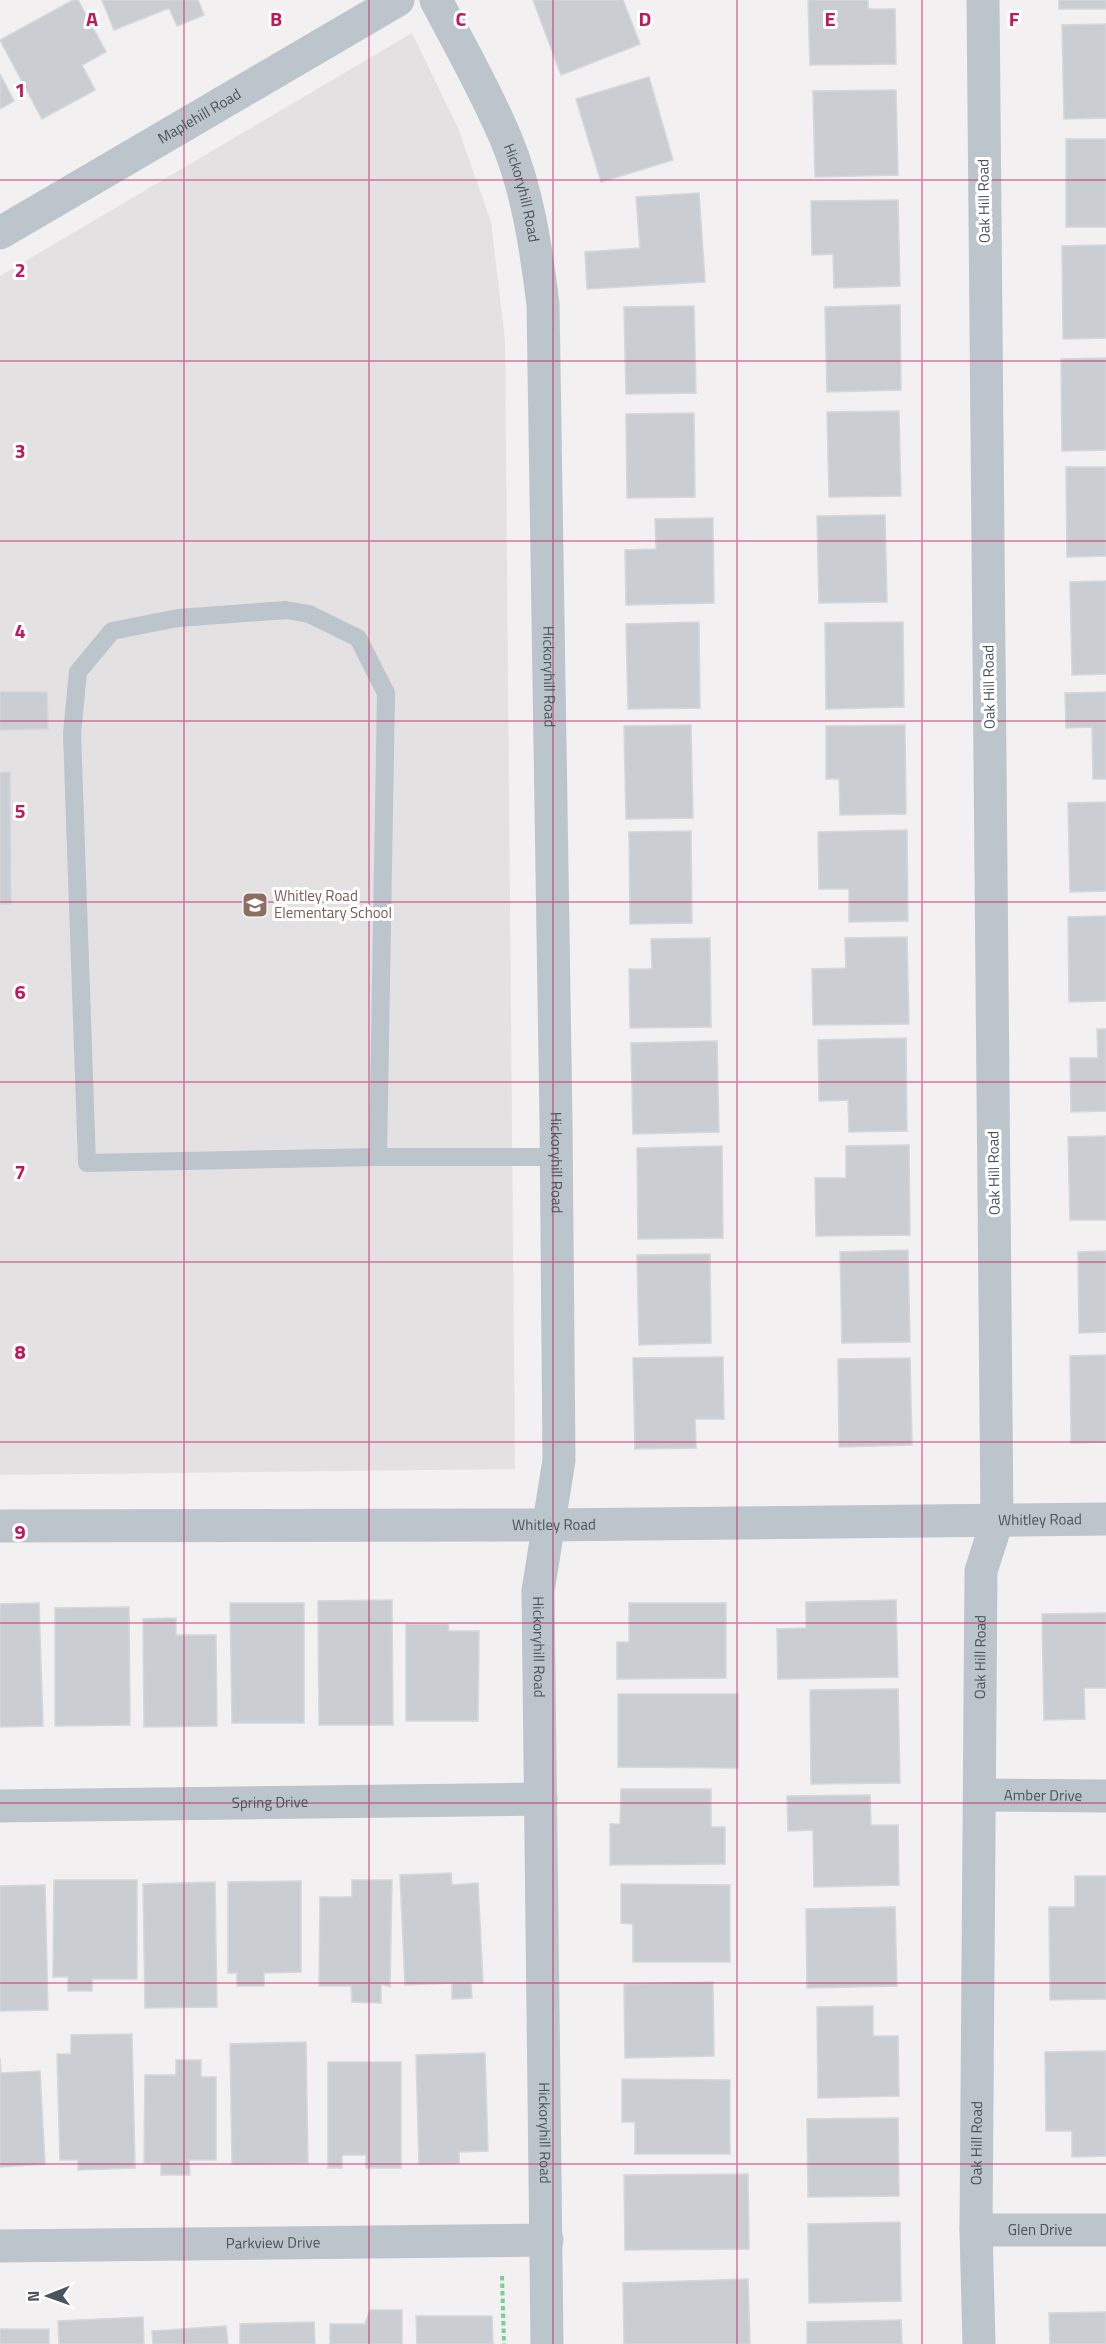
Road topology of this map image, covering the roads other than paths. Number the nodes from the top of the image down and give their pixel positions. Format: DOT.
graph roads {
  1 [pos="398,0"];
  2 [pos="436,0"];
  3 [pos="982,0"];
  4 [pos="0,233"];
  5 [pos="378,1157"];
  6 [pos="556,1157"];
  7 [pos="1106,1519"];
  8 [pos="997,1521"];
  9 [pos="548,1525"];
  10 [pos="0,1526"];
  11 [pos="980,1795"];
  12 [pos="1106,1796"];
  13 [pos="541,1799"];
  14 [pos="0,1806"];
  15 [pos="976,2230"];
  16 [pos="1106,2230"];
  17 [pos="547,2240"];
  18 [pos="0,2246"];
  19 [pos="547,2344"];
  20 [pos="979,2344"];
  1 -- 4 [label="street, Maplehill Road"];
  2 -- 6 [label="street, Hickoryhill Road"];
  3 -- 8 [label="street, Oak Hill Road"];
  5 -- 5 [label="lane"];
  5 -- 6 [label="lane"];
  6 -- 9 [label="street, Hickoryhill Road"];
  7 -- 8 [label="street, Whitley Road"];
  8 -- 9 [label="street, Whitley Road"];
  8 -- 11 [label="street, Oak Hill Road"];
  9 -- 10 [label="street, Whitley Road"];
  9 -- 13 [label="street, Hickoryhill Road"];
  11 -- 12 [label="street, Amber Drive"];
  11 -- 15 [label="street, Oak Hill Road"];
  13 -- 14 [label="street, Spring Drive"];
  13 -- 17 [label="street, Hickoryhill Road"];
  15 -- 16 [label="street, Glen Drive"];
  15 -- 20 [label="street, Oak Hill Road"];
  17 -- 18 [label="street, Parkview Drive"];
  17 -- 19 [label="street, Hickoryhill Road"];
}
